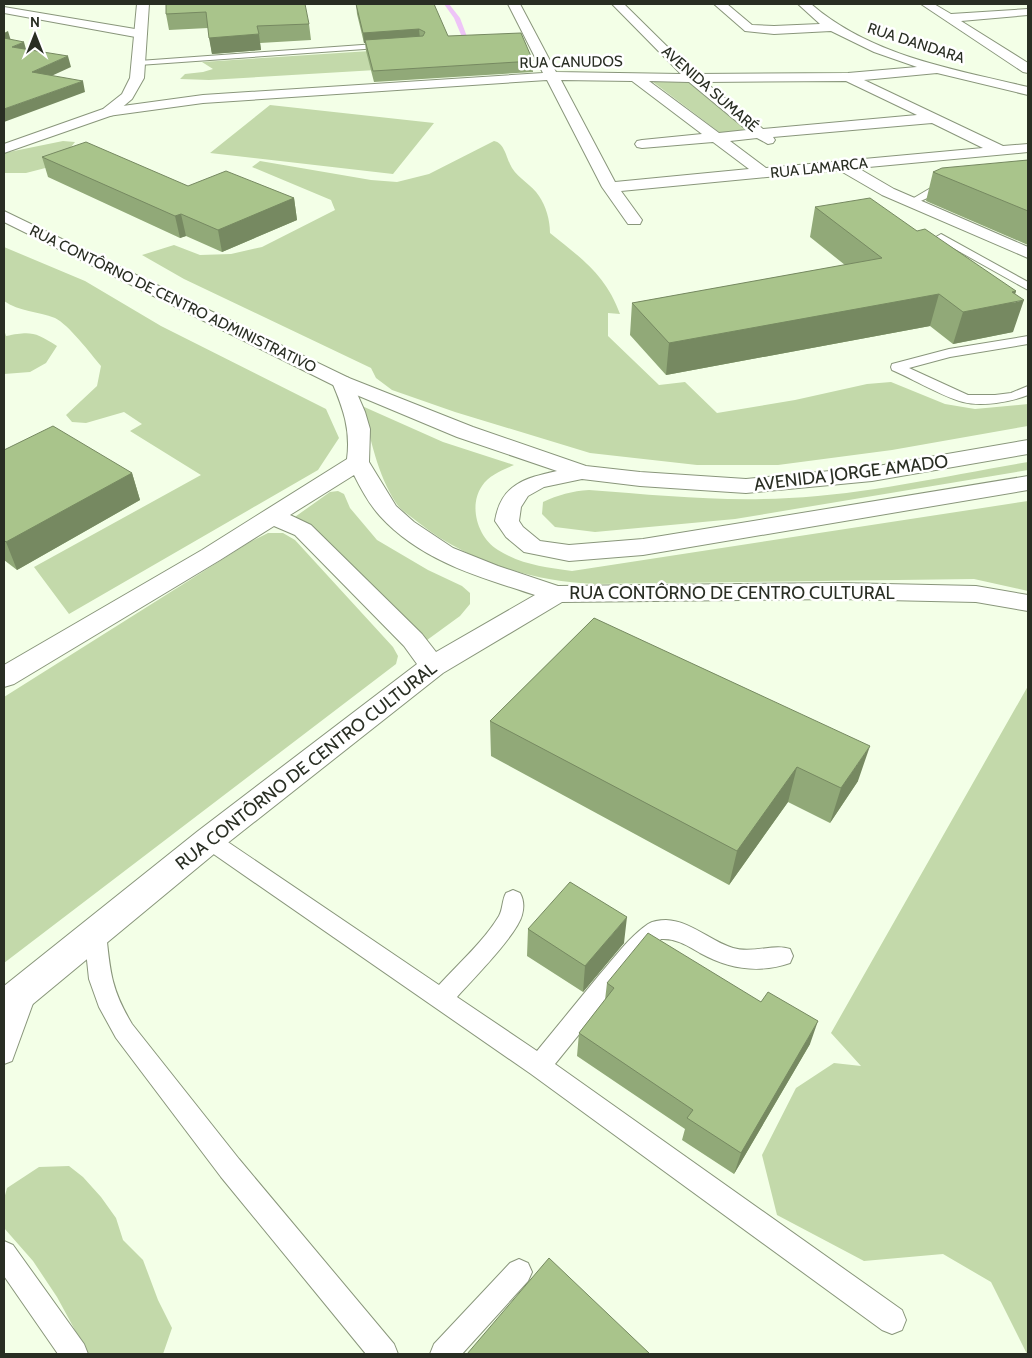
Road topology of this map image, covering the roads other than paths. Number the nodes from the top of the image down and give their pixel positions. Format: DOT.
graph roads {
  1 [pos="142,4"];
  2 [pos="514,4"];
  3 [pos="618,4"];
  4 [pos="720,4"];
  5 [pos="804,4"];
  6 [pos="927,4"];
  7 [pos="4,10"];
  8 [pos="1028,12"];
  9 [pos="948,18"];
  10 [pos="833,28"];
  11 [pos="140,34"];
  12 [pos="1010,44"];
  13 [pos="401,45"];
  14 [pos="992,45"];
  15 [pos="139,63"];
  16 [pos="1028,68"];
  17 [pos="939,69"];
  18 [pos="552,76"];
  19 [pos="635,77"];
  20 [pos="848,77"];
  21 [pos="692,78"];
  22 [pos="143,91"];
  23 [pos="1028,91"];
  24 [pos="203,100"];
  25 [pos="720,101"];
  26 [pos="675,106"];
  27 [pos="108,112"];
  28 [pos="935,118"];
  29 [pos="761,134"];
  30 [pos="719,138"];
  31 [pos="642,144"];
  32 [pos="776,146"];
  33 [pos="1028,148"];
  34 [pos="4,149"];
  35 [pos="1000,150"];
  36 [pos="791,157"];
  37 [pos="843,166"];
  38 [pos="806,169"];
  39 [pos="765,174"];
  40 [pos="610,187"];
  41 [pos="962,188"];
  42 [pos="912,202"];
  43 [pos="4,216"];
  44 [pos="634,220"];
  45 [pos="941,237"];
  46 [pos="1028,253"];
  47 [pos="1028,287"];
  48 [pos="1028,340"];
  49 [pos="342,382"];
  50 [pos="1028,390"];
  51 [pos="1028,447"];
  52 [pos="358,462"];
  53 [pos="583,472"];
  54 [pos="1028,483"];
  55 [pos="274,517"];
  56 [pos="557,594"];
  57 [pos="1028,603"];
  58 [pos="433,666"];
  59 [pos="4,677"];
  60 [pos="209,840"];
  61 [pos="513,899"];
  62 [pos="95,932"];
  63 [pos="782,956"];
  64 [pos="441,999"];
  65 [pos="11,1000"];
  66 [pos="4,1053"];
  67 [pos="539,1066"];
  68 [pos="4,1254"];
  69 [pos="519,1272"];
  70 [pos="892,1320"];
  71 [pos="74,1354"];
  72 [pos="384,1354"];
  73 [pos="444,1354"];
  1 -- 11 [label="street"];
  2 -- 18 [label="street"];
  3 -- 21 [label="street, AVENIDA SUMARÉ"];
  4 -- 10 [label="street"];
  5 -- 10 [label="street, RUA DANDARA"];
  6 -- 9 [label="street"];
  7 -- 11 [label="street"];
  8 -- 9 [label="street"];
  9 -- 14 [label="street"];
  10 -- 17 [label="street, RUA DANDARA"];
  11 -- 15 [label="street"];
  12 -- 14 [label="street"];
  13 -- 15 [label="lane"];
  14 -- 16 [label="street"];
  15 -- 22 [label="street"];
  17 -- 20 [label="street, RUA CANUDOS"];
  17 -- 23 [label="street, RUA DANDARA"];
  18 -- 19 [label="street, RUA CANUDOS"];
  18 -- 24 [label="street, RUA CANUDOS"];
  18 -- 40 [label="street"];
  19 -- 21 [label="street, RUA CANUDOS"];
  19 -- 26 [label="street"];
  20 -- 21 [label="street, RUA CANUDOS"];
  20 -- 28 [label="street"];
  21 -- 25 [label="street, AVENIDA SUMARÉ"];
  22 -- 24 [label="street, RUA CANUDOS"];
  22 -- 27 [label="street"];
  24 -- 27 [label="street, RUA CANUDOS"];
  25 -- 26 [label="street"];
  25 -- 29 [label="street, AVENIDA SUMARÉ"];
  26 -- 30 [label="street"];
  27 -- 34 [label="street"];
  28 -- 29 [label="street"];
  28 -- 35 [label="street"];
  29 -- 30 [label="street"];
  29 -- 32 [label="street, AVENIDA SUMARÉ"];
  30 -- 31 [label="street"];
  30 -- 39 [label="street"];
  33 -- 35 [label="street, RUA LAMARCA"];
  35 -- 37 [label="street, RUA LAMARCA"];
  36 -- 38 [label="street"];
  37 -- 38 [label="street, RUA LAMARCA"];
  37 -- 42 [label="street"];
  38 -- 39 [label="street, RUA LAMARCA"];
  39 -- 40 [label="street, RUA LAMARCA"];
  40 -- 44 [label="street"];
  41 -- 42 [label="lane"];
  42 -- 46 [label="street"];
  43 -- 49 [label="street, RUA CONTÔRNO DE CENTRO ADMINISTRATIVO"];
  45 -- 47 [label="lane"];
  48 -- 50 [label="lane"];
  49 -- 52 [label="street"];
  49 -- 53 [label="street, RUA CONTÔRNO DE CENTRO ADMINISTRATIVO"];
  51 -- 53 [label="street, AVENIDA JORGE AMADO"];
  52 -- 55 [label="street"];
  52 -- 56 [label="street"];
  53 -- 54 [label="street"];
  55 -- 58 [label="street"];
  55 -- 59 [label="street"];
  56 -- 57 [label="street, RUA CONTÔRNO DE CENTRO CULTURAL"];
  56 -- 58 [label="street, RUA CONTÔRNO DE CENTRO CULTURAL"];
  58 -- 60 [label="street, RUA CONTÔRNO DE CENTRO CULTURAL"];
  60 -- 62 [label="street, RUA CONTÔRNO DE CENTRO CULTURAL"];
  60 -- 64 [label="lane"];
  61 -- 64 [label="lane"];
  62 -- 65 [label="street, RUA CONTÔRNO DE CENTRO CULTURAL"];
  62 -- 72 [label="lane"];
  63 -- 67 [label="lane"];
  64 -- 67 [label="lane"];
  65 -- 66 [label="lane"];
  67 -- 70 [label="lane"];
  68 -- 71 [label="lane"];
  69 -- 73 [label="lane"];
}
